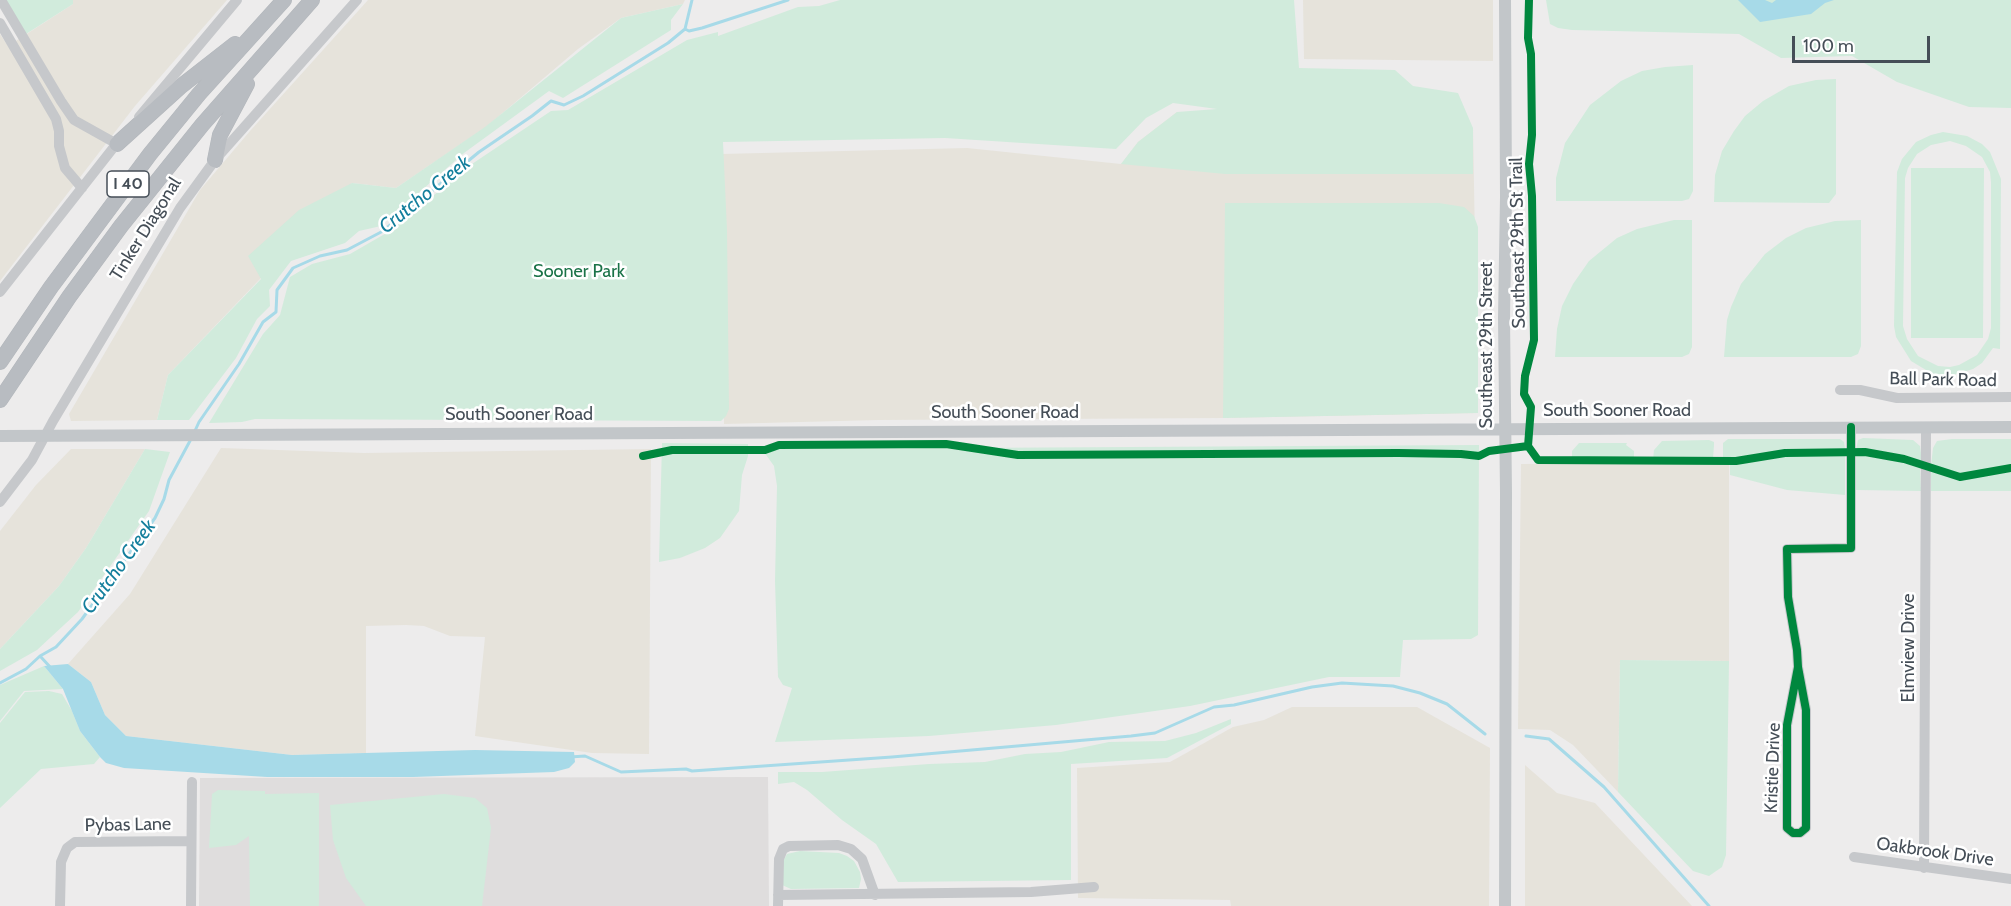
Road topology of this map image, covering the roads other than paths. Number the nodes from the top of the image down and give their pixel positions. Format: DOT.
graph roads {
  1 [pos="1,0"];
  2 [pos="237,0"];
  3 [pos="284,0"];
  4 [pos="312,0"];
  5 [pos="357,0"];
  6 [pos="1505,0"];
  7 [pos="270,16"];
  8 [pos="0,23"];
  9 [pos="261,57"];
  10 [pos="117,144"];
  11 [pos="215,160"];
  12 [pos="82,188"];
  13 [pos="0,292"];
  14 [pos="0,362"];
  15 [pos="1840,390"];
  16 [pos="2011,397"];
  17 [pos="0,400"];
  18 [pos="1926,427"];
  19 [pos="2011,427"];
  20 [pos="1851,428"];
  21 [pos="1505,429"];
  22 [pos="0,436"];
  23 [pos="45,436"];
  24 [pos="0,502"];
  25 [pos="1798,667"];
  26 [pos="192,782"];
  27 [pos="191,841"];
  28 [pos="1854,857"];
  29 [pos="1924,868"];
  30 [pos="2011,879"];
  31 [pos="1094,887"];
  32 [pos="875,894"];
  33 [pos="778,901"];
  34 [pos="60,906"];
  35 [pos="191,906"];
  36 [pos="1505,906"];
  1 -- 10 [label="street"];
  2 -- 10 [label="street"];
  3 -- 7 [label="highway, Tinker Diagonal / I 40"];
  4 -- 9 [label="highway, Tinker Diagonal / I 40"];
  5 -- 11 [label="street, Tinker Diagonal"];
  6 -- 21 [label="main road, Southeast 29th Street"];
  7 -- 10 [label="highway"];
  7 -- 14 [label="highway, Tinker Diagonal / I 40"];
  8 -- 12 [label="street"];
  9 -- 11 [label="highway"];
  9 -- 17 [label="highway, Tinker Diagonal / I 40"];
  10 -- 12 [label="street"];
  11 -- 23 [label="street, Tinker Diagonal"];
  12 -- 13 [label="street"];
  15 -- 16 [label="street, Ball Park Road"];
  18 -- 19 [label="main road, South Sooner Road"];
  18 -- 20 [label="main road, South Sooner Road"];
  18 -- 29 [label="street, Elmview Drive"];
  20 -- 21 [label="main road, South Sooner Road"];
  20 -- 25 [label="street, Kristie Drive"];
  21 -- 23 [label="main road, South Sooner Road"];
  21 -- 36 [label="main road, Southeast 29th Street"];
  22 -- 23 [label="main road, South Sooner Road"];
  23 -- 24 [label="street, Tinker Diagonal"];
  25 -- 25 [label="street, Kristie Drive"];
  26 -- 27 [label="street"];
  27 -- 34 [label="street, Pybas Lane"];
  27 -- 35 [label="street"];
  28 -- 29 [label="street, Oakbrook Drive"];
  29 -- 30 [label="street, Oakbrook Drive"];
  31 -- 32 [label="street"];
  32 -- 33 [label="street"];
  32 -- 33 [label="street"];
}
